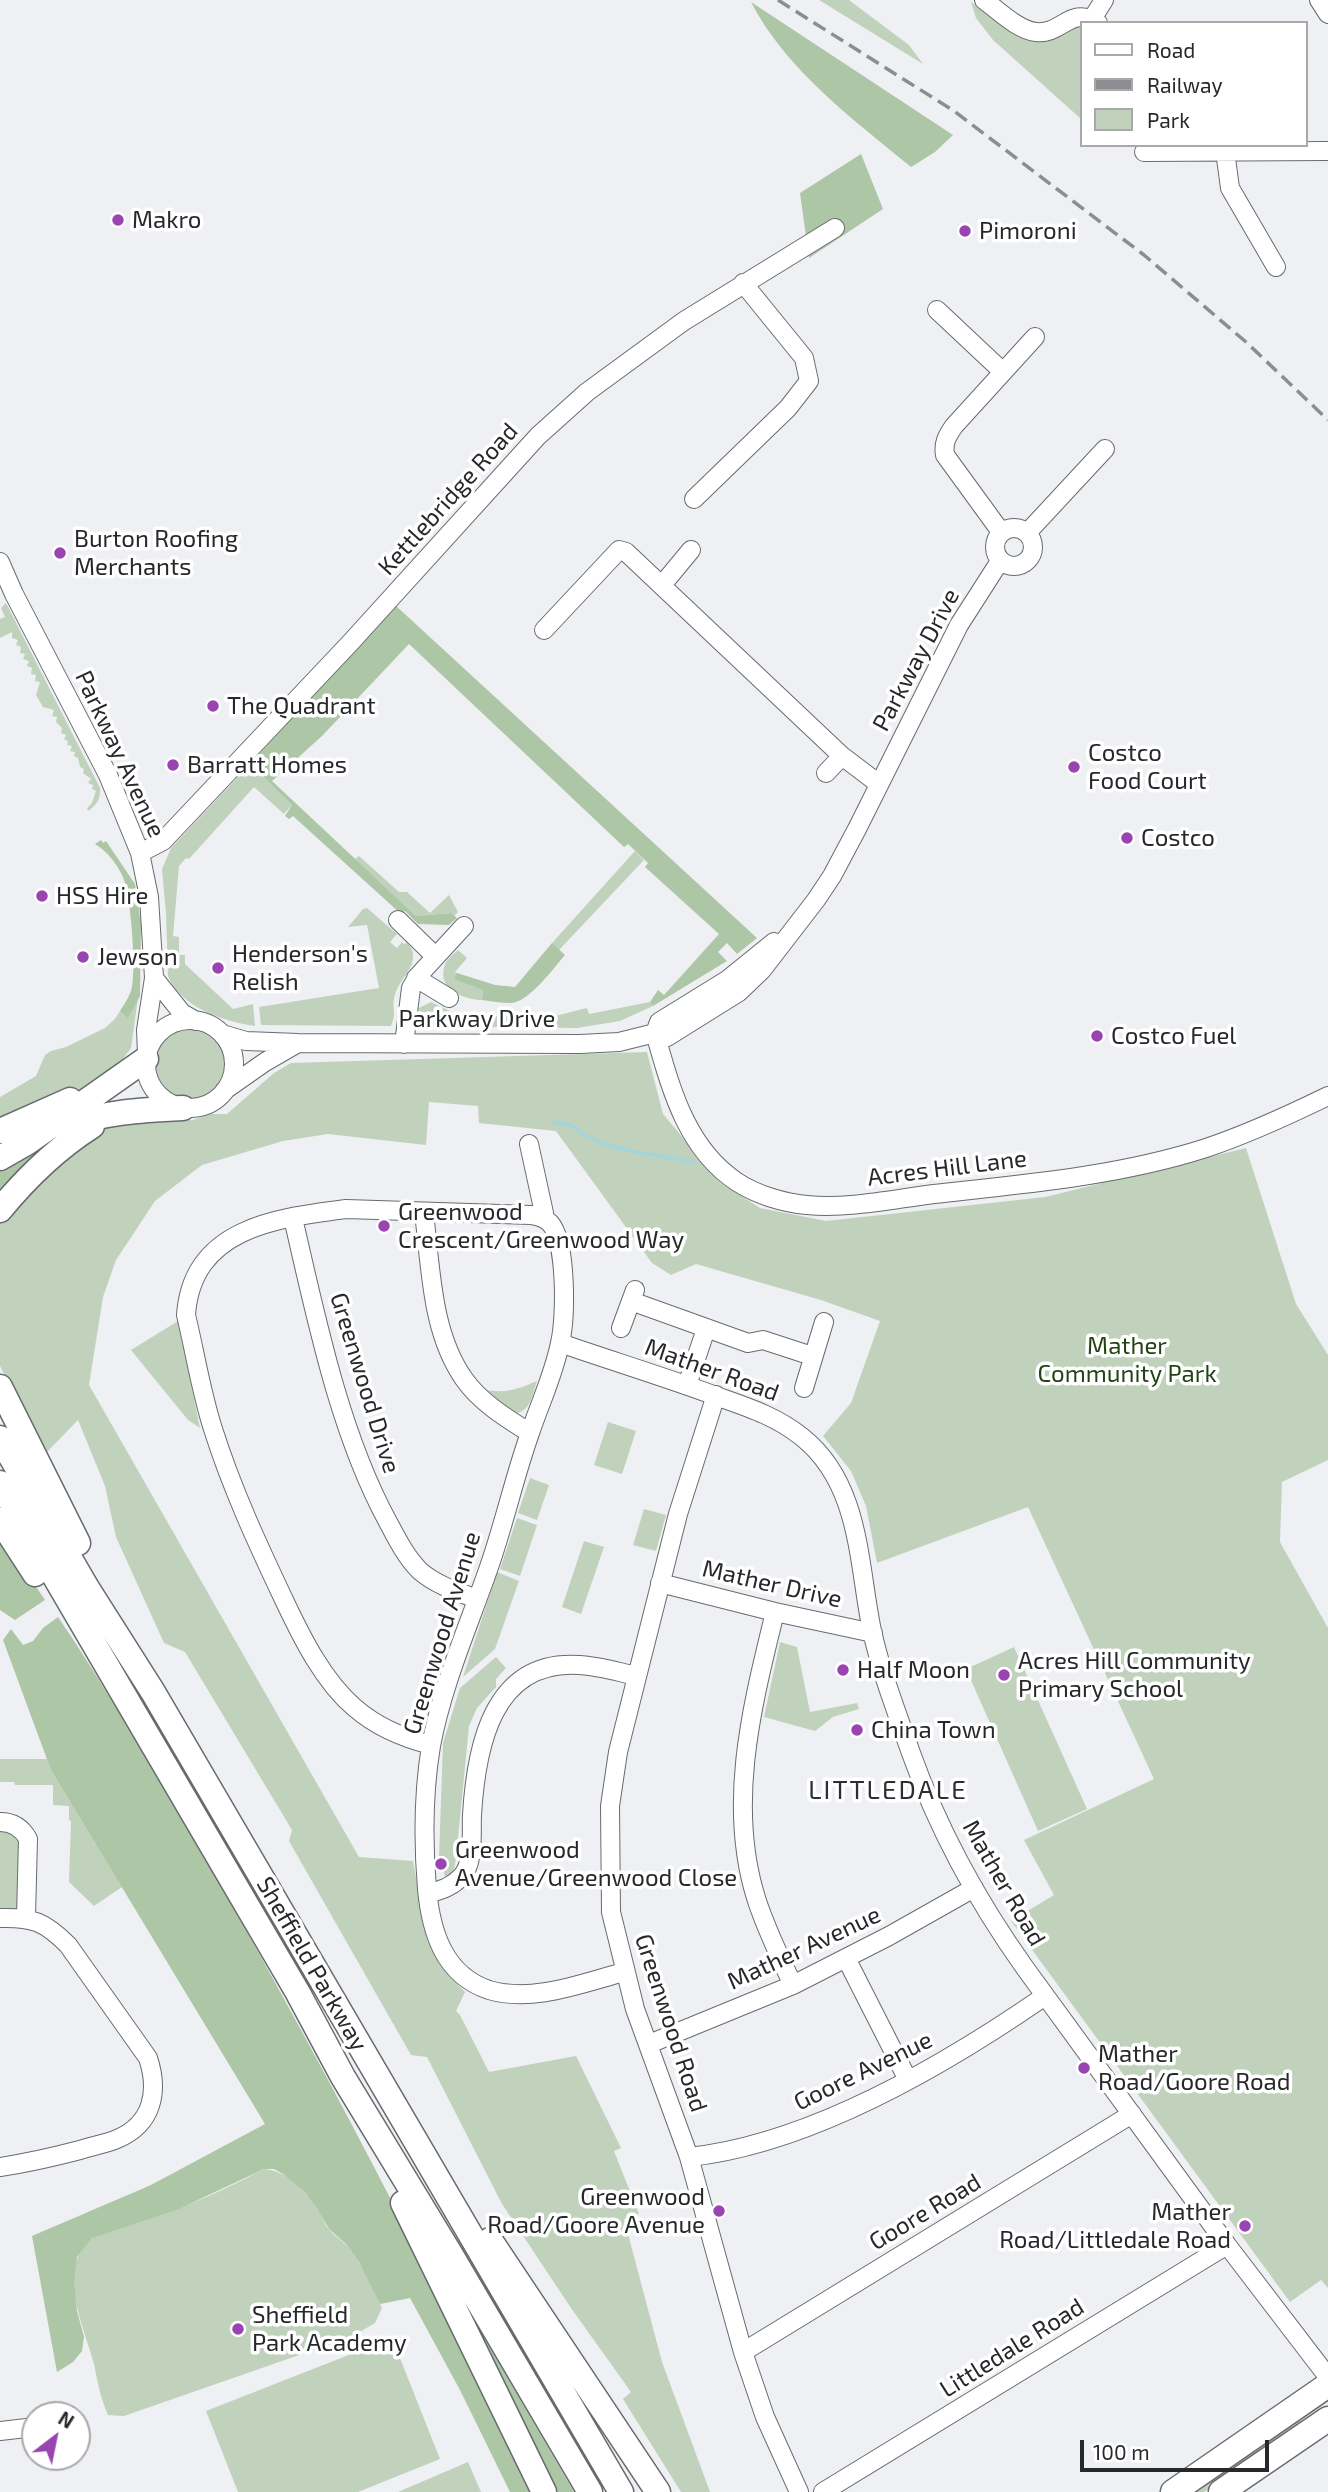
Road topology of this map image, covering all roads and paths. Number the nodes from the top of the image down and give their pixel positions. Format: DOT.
graph roads {
  1 [pos="984,0"];
  2 [pos="1104,0"];
  3 [pos="1320,0"];
  4 [pos="1328,15"];
  5 [pos="1095,21"];
  6 [pos="1176,148"];
  7 [pos="1293,148"];
  8 [pos="1226,151"];
  9 [pos="1328,151"];
  10 [pos="1144,152"];
  11 [pos="835,228"];
  12 [pos="1276,267"];
  13 [pos="743,284"];
  14 [pos="937,310"];
  15 [pos="1035,337"];
  16 [pos="1003,372"];
  17 [pos="1105,449"];
  18 [pos="694,499"];
  19 [pos="1001,532"];
  20 [pos="1027,533"];
  21 [pos="691,550"];
  22 [pos="1000,561"];
  23 [pos="0,562"];
  24 [pos="662,585"];
  25 [pos="544,630"];
  26 [pos="842,756"];
  27 [pos="826,773"];
  28 [pos="879,784"];
  29 [pos="140,853"];
  30 [pos="397,920"];
  31 [pos="464,926"];
  32 [pos="435,957"];
  33 [pos="154,978"];
  34 [pos="416,978"];
  35 [pos="449,998"];
  36 [pos="196,1021"];
  37 [pos="654,1033"];
  38 [pos="222,1034"];
  39 [pos="298,1043"];
  40 [pos="404,1044"];
  41 [pos="147,1056"];
  42 [pos="112,1085"];
  43 [pos="225,1090"];
  44 [pos="1328,1096"];
  45 [pos="183,1108"];
  46 [pos="110,1115"];
  47 [pos="0,1131"];
  48 [pos="28,1142"];
  49 [pos="529,1144"];
  50 [pos="0,1158"];
  51 [pos="0,1210"];
  52 [pos="424,1213"];
  53 [pos="293,1217"];
  54 [pos="543,1218"];
  55 [pos="824,1322"];
  56 [pos="621,1328"];
  57 [pos="706,1329"];
  58 [pos="560,1343"];
  59 [pos="813,1356"];
  60 [pos="687,1385"];
  61 [pos="0,1387"];
  62 [pos="804,1388"];
  63 [pos="716,1395"];
  64 [pos="530,1433"];
  65 [pos="0,1438"];
  66 [pos="0,1483"];
  67 [pos="0,1520"];
  68 [pos="660,1583"];
  69 [pos="477,1599"];
  70 [pos="775,1612"];
  71 [pos="873,1633"];
  72 [pos="637,1676"];
  73 [pos="118,1686"];
  74 [pos="153,1692"];
  75 [pos="431,1745"];
  76 [pos="0,1822"];
  77 [pos="974,1888"];
  78 [pos="428,1894"];
  79 [pos="26,1917"];
  80 [pos="0,1918"];
  81 [pos="846,1958"];
  82 [pos="624,1972"];
  83 [pos="793,1985"];
  84 [pos="1045,1996"];
  85 [pos="649,2044"];
  86 [pos="343,2077"];
  87 [pos="908,2080"];
  88 [pos="1132,2114"];
  89 [pos="403,2120"];
  90 [pos="689,2157"];
  91 [pos="0,2167"];
  92 [pos="1227,2245"];
  93 [pos="743,2352"];
  94 [pos="1328,2377"];
  95 [pos="1328,2385"];
  96 [pos="1328,2420"];
  97 [pos="21,2429"];
  98 [pos="0,2431"];
  99 [pos="544,2492"];
  100 [pos="590,2492"];
  101 [pos="621,2492"];
  102 [pos="657,2492"];
  103 [pos="799,2492"];
  104 [pos="823,2492"];
  105 [pos="1173,2492"];
  106 [pos="1221,2492"];
  1 -- 5 [label="street"];
  2 -- 5 [label="street"];
  3 -- 4 [label="street"];
  6 -- 8 [label="street"];
  6 -- 10 [label="street"];
  7 -- 8 [label="street"];
  7 -- 9 [label="street"];
  8 -- 12 [label="street"];
  11 -- 13 [label="street, Kettlebridge Road"];
  13 -- 18 [label="street"];
  13 -- 29 [label="street, Kettlebridge Road"];
  14 -- 16 [label="street"];
  15 -- 16 [label="street"];
  16 -- 19 [label="street"];
  17 -- 20 [label="street"];
  19 -- 20 [label="street"];
  19 -- 22 [label="street"];
  20 -- 22 [label="street"];
  21 -- 24 [label="street"];
  22 -- 28 [label="street, Parkway Drive"];
  23 -- 29 [label="street, Parkway Avenue"];
  24 -- 25 [label="street"];
  24 -- 26 [label="street"];
  26 -- 27 [label="street"];
  26 -- 28 [label="street"];
  28 -- 37 [label="street, Parkway Drive"];
  29 -- 33 [label="street, Parkway Avenue"];
  30 -- 32 [label="street"];
  31 -- 32 [label="street"];
  32 -- 34 [label="street"];
  33 -- 36 [label="street"];
  33 -- 41 [label="street, Parkway Avenue"];
  34 -- 35 [label="street"];
  34 -- 40 [label="street"];
  36 -- 38 [label="street"];
  36 -- 41 [label="street"];
  37 -- 40 [label="street, Parkway Drive"];
  37 -- 44 [label="street, Acres Hill Lane"];
  38 -- 39 [label="street, Parkway Drive"];
  38 -- 43 [label="street"];
  39 -- 40 [label="street, Parkway Drive"];
  39 -- 43 [label="street"];
  41 -- 42 [label="highway"];
  41 -- 45 [label="street"];
  42 -- 47 [label="highway"];
  42 -- 48 [label="highway"];
  43 -- 45 [label="street"];
  45 -- 46 [label="highway"];
  46 -- 48 [label="highway"];
  46 -- 51 [label="highway"];
  48 -- 50 [label="highway"];
  49 -- 54 [label="street, Greenwood Avenue"];
  52 -- 53 [label="street"];
  52 -- 54 [label="street"];
  52 -- 64 [label="street"];
  53 -- 69 [label="street, Greenwood Drive"];
  53 -- 75 [label="street"];
  54 -- 58 [label="street, Greenwood Avenue"];
  55 -- 59 [label="street"];
  56 -- 57 [label="street"];
  57 -- 59 [label="street"];
  57 -- 60 [label="street"];
  58 -- 60 [label="street, Mather Road"];
  58 -- 64 [label="street, Greenwood Avenue"];
  59 -- 62 [label="street"];
  60 -- 63 [label="street, Mather Road"];
  61 -- 74 [label="highway"];
  63 -- 68 [label="street, Greenwood Road"];
  63 -- 71 [label="street, Mather Road"];
  64 -- 69 [label="street, Greenwood Avenue"];
  65 -- 74 [label="highway, Sheffield Parkway"];
  66 -- 73 [label="highway, Sheffield Parkway"];
  67 -- 73 [label="highway"];
  68 -- 70 [label="street, Mather Drive"];
  68 -- 72 [label="street, Greenwood Road"];
  69 -- 75 [label="street, Greenwood Avenue"];
  70 -- 71 [label="street, Mather Drive"];
  70 -- 83 [label="street"];
  71 -- 77 [label="street, Mather Road"];
  72 -- 78 [label="street"];
  72 -- 82 [label="street, Greenwood Road"];
  73 -- 86 [label="highway, Sheffield Parkway"];
  74 -- 89 [label="highway, Sheffield Parkway"];
  75 -- 78 [label="street, Greenwood Avenue"];
  76 -- 79 [label="street"];
  77 -- 81 [label="street, Mather Avenue"];
  77 -- 84 [label="street, Mather Road"];
  78 -- 82 [label="street, Greenwood Avenue"];
  79 -- 80 [label="street"];
  79 -- 91 [label="street"];
  81 -- 83 [label="street, Mather Avenue"];
  81 -- 87 [label="street"];
  82 -- 85 [label="street, Greenwood Road"];
  83 -- 85 [label="street, Mather Avenue"];
  84 -- 87 [label="street, Goore Avenue"];
  84 -- 88 [label="street, Mather Road"];
  85 -- 90 [label="street, Greenwood Road"];
  86 -- 99 [label="highway"];
  86 -- 100 [label="highway, Sheffield Parkway"];
  87 -- 90 [label="street, Goore Avenue"];
  88 -- 92 [label="street, Mather Road"];
  88 -- 93 [label="street, Goore Road"];
  89 -- 101 [label="highway, Sheffield Parkway"];
  89 -- 102 [label="highway"];
  90 -- 93 [label="street, Greenwood Road"];
  92 -- 94 [label="street, Mather Road"];
  92 -- 104 [label="street, Littledale Road"];
  93 -- 103 [label="street, Greenwood Road"];
  95 -- 105 [label="highway"];
  96 -- 106 [label="highway"];
  97 -- 98 [label="street"];
}
